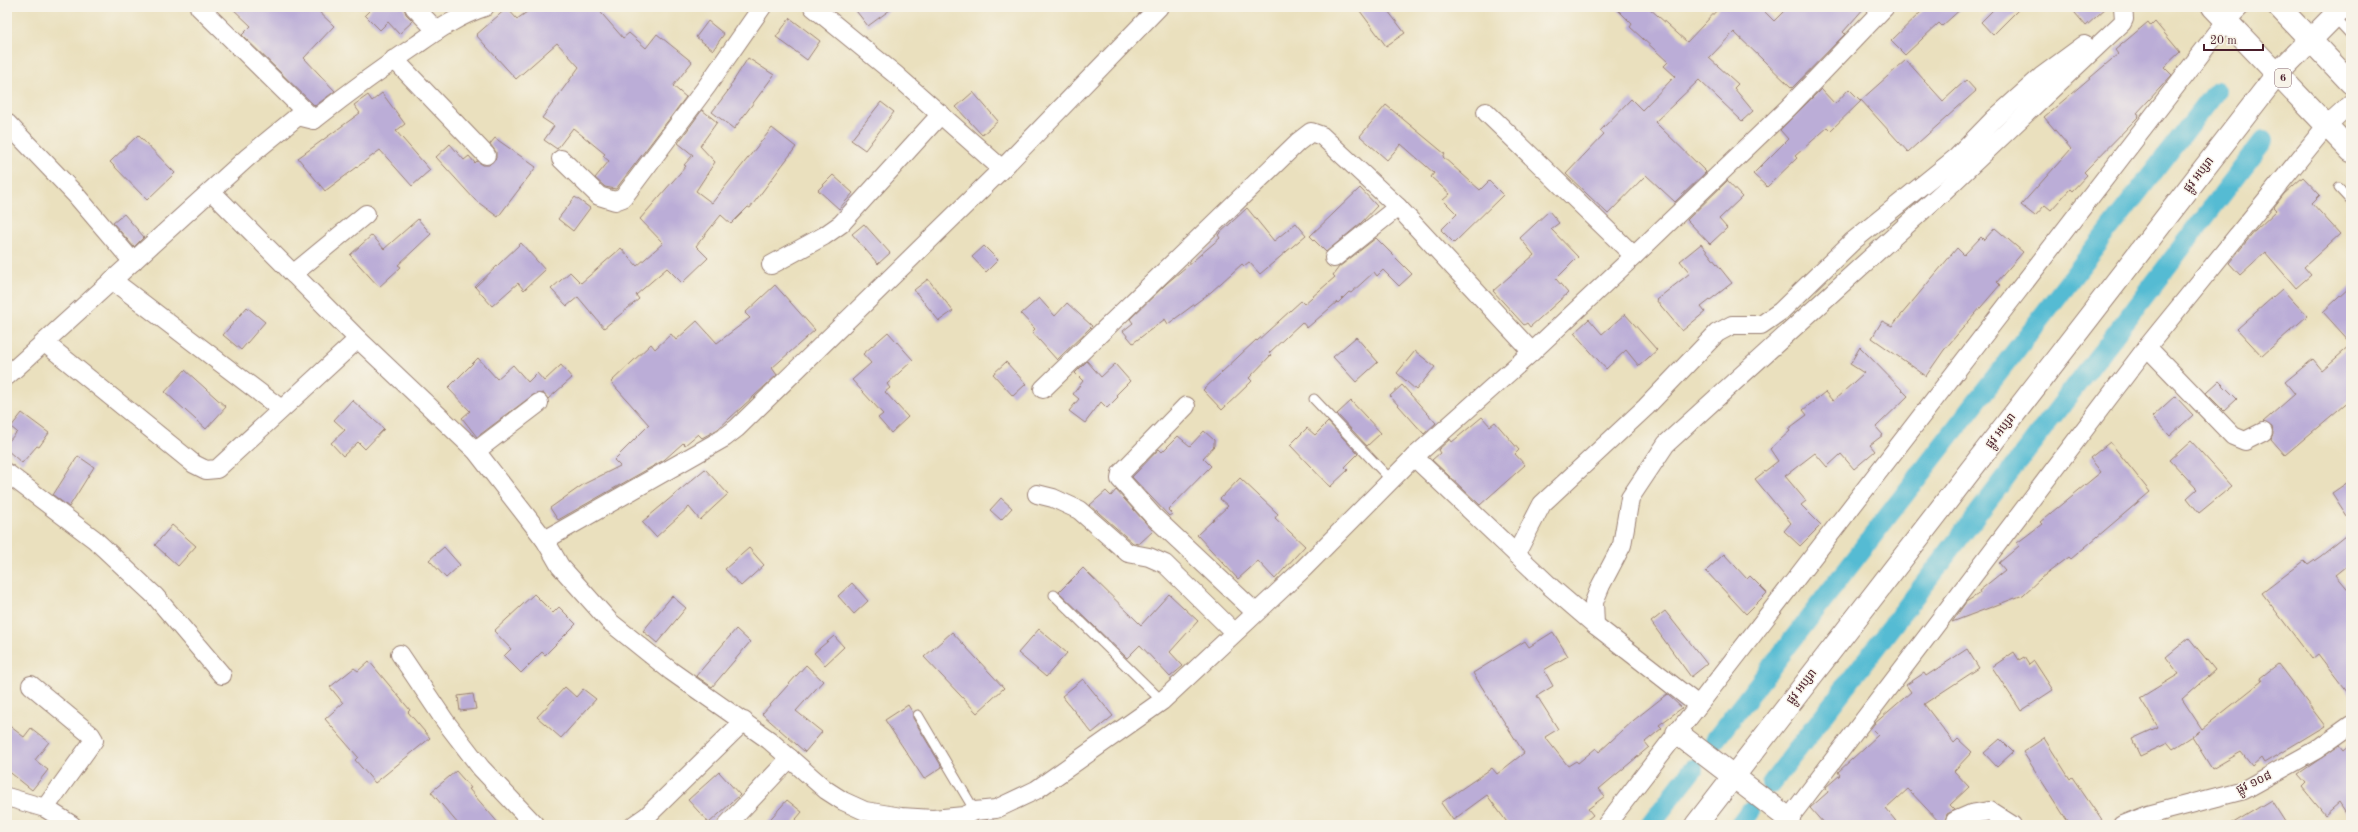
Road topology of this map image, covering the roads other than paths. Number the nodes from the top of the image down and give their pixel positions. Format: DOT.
graph roads {
  1 [pos="199,7"];
  2 [pos="414,7"];
  3 [pos="485,7"];
  4 [pos="762,7"];
  5 [pos="813,7"];
  6 [pos="1159,7"];
  7 [pos="1885,7"];
  8 [pos="2122,7"];
  9 [pos="2279,7"];
  10 [pos="2334,10"];
  11 [pos="2227,11"];
  12 [pos="437,31"];
  13 [pos="2351,35"];
  14 [pos="2310,41"];
  15 [pos="394,59"];
  16 [pos="2278,74"];
  17 [pos="2351,83"];
  18 [pos="2351,103"];
  19 [pos="1486,112"];
  20 [pos="941,114"];
  21 [pos="314,120"];
  22 [pos="7,123"];
  23 [pos="2327,125"];
  24 [pos="2351,150"];
  25 [pos="486,155"];
  26 [pos="561,158"];
  27 [pos="1002,169"];
  28 [pos="2339,188"];
  29 [pos="211,191"];
  30 [pos="2351,201"];
  31 [pos="1398,208"];
  32 [pos="366,214"];
  33 [pos="1634,256"];
  34 [pos="1334,258"];
  35 [pos="133,262"];
  36 [pos="771,265"];
  37 [pos="294,274"];
  38 [pos="112,280"];
  39 [pos="358,339"];
  40 [pos="44,343"];
  41 [pos="2147,347"];
  42 [pos="1532,352"];
  43 [pos="7,376"];
  44 [pos="1043,389"];
  45 [pos="1314,399"];
  46 [pos="539,402"];
  47 [pos="1186,406"];
  48 [pos="281,409"];
  49 [pos="2263,432"];
  50 [pos="476,451"];
  51 [pos="1414,457"];
  52 [pos="7,473"];
  53 [pos="1392,480"];
  54 [pos="1037,494"];
  55 [pos="545,540"];
  56 [pos="1516,554"];
  57 [pos="1054,595"];
  58 [pos="1255,612"];
  59 [pos="1595,625"];
  60 [pos="1234,632"];
  61 [pos="400,654"];
  62 [pos="222,675"];
  63 [pos="31,685"];
  64 [pos="1162,701"];
  65 [pos="1698,705"];
  66 [pos="918,715"];
  67 [pos="744,721"];
  68 [pos="2351,725"];
  69 [pos="1677,733"];
  70 [pos="790,758"];
  71 [pos="1733,776"];
  72 [pos="7,796"];
  73 [pos="44,808"];
  74 [pos="975,811"];
  75 [pos="1955,821"];
  76 [pos="1786,822"];
  77 [pos="72,825"];
  78 [pos="535,825"];
  79 [pos="634,825"];
  80 [pos="727,825"];
  81 [pos="1606,825"];
  82 [pos="1696,825"];
  83 [pos="2012,825"];
  84 [pos="2123,825"];
  1 -- 21 [label="street"];
  2 -- 12 [label="street"];
  3 -- 12 [label="street"];
  4 -- 26 [label="street"];
  5 -- 20 [label="street"];
  6 -- 27 [label="street"];
  7 -- 33 [label="street"];
  8 -- 56 [label="street"];
  8 -- 59 [label="street"];
  9 -- 14 [label="main road"];
  10 -- 13 [label="lane"];
  10 -- 14 [label="main road, ផ្លូវ អប្សរា"];
  11 -- 16 [label="main road, 6"];
  11 -- 65 [label="street"];
  12 -- 15 [label="street"];
  14 -- 16 [label="main road, ផ្លូវ អប្សរា"];
  14 -- 17 [label="main road"];
  15 -- 21 [label="street"];
  15 -- 25 [label="street"];
  16 -- 23 [label="main road, 6"];
  16 -- 71 [label="main road, ផ្លូវ អប្សរា"];
  18 -- 23 [label="street"];
  19 -- 33 [label="street"];
  20 -- 27 [label="street"];
  20 -- 36 [label="street"];
  21 -- 29 [label="street"];
  22 -- 35 [label="street"];
  23 -- 24 [label="main road, 6"];
  23 -- 41 [label="street"];
  27 -- 55 [label="street"];
  28 -- 30 [label="lane"];
  29 -- 35 [label="street"];
  29 -- 37 [label="street"];
  31 -- 34 [label="street"];
  31 -- 42 [label="street"];
  31 -- 44 [label="street"];
  32 -- 37 [label="street"];
  33 -- 42 [label="street"];
  35 -- 38 [label="street"];
  37 -- 39 [label="street"];
  38 -- 40 [label="street"];
  38 -- 48 [label="street"];
  39 -- 48 [label="street"];
  39 -- 50 [label="street"];
  40 -- 43 [label="street"];
  40 -- 48 [label="street"];
  41 -- 49 [label="street"];
  41 -- 76 [label="street"];
  42 -- 51 [label="street"];
  45 -- 53 [label="lane"];
  46 -- 50 [label="street"];
  47 -- 58 [label="street"];
  50 -- 55 [label="street"];
  51 -- 53 [label="street"];
  51 -- 56 [label="street"];
  52 -- 62 [label="street"];
  53 -- 58 [label="street"];
  54 -- 60 [label="street"];
  55 -- 67 [label="street"];
  56 -- 59 [label="street"];
  57 -- 64 [label="lane"];
  58 -- 60 [label="street"];
  59 -- 65 [label="street"];
  60 -- 64 [label="street"];
  61 -- 78 [label="street"];
  63 -- 73 [label="street"];
  64 -- 74 [label="street"];
  65 -- 69 [label="street"];
  66 -- 74 [label="lane"];
  67 -- 70 [label="street"];
  67 -- 79 [label="street"];
  68 -- 84 [label="street, ផ្លូវ ១០៨"];
  69 -- 71 [label="main road"];
  69 -- 81 [label="street"];
  70 -- 74 [label="street"];
  70 -- 80 [label="street"];
  71 -- 76 [label="main road"];
  71 -- 82 [label="main road, ផ្លូវ អប្សរា"];
  72 -- 73 [label="street"];
  73 -- 77 [label="street"];
  75 -- 83 [label="street"];
}
